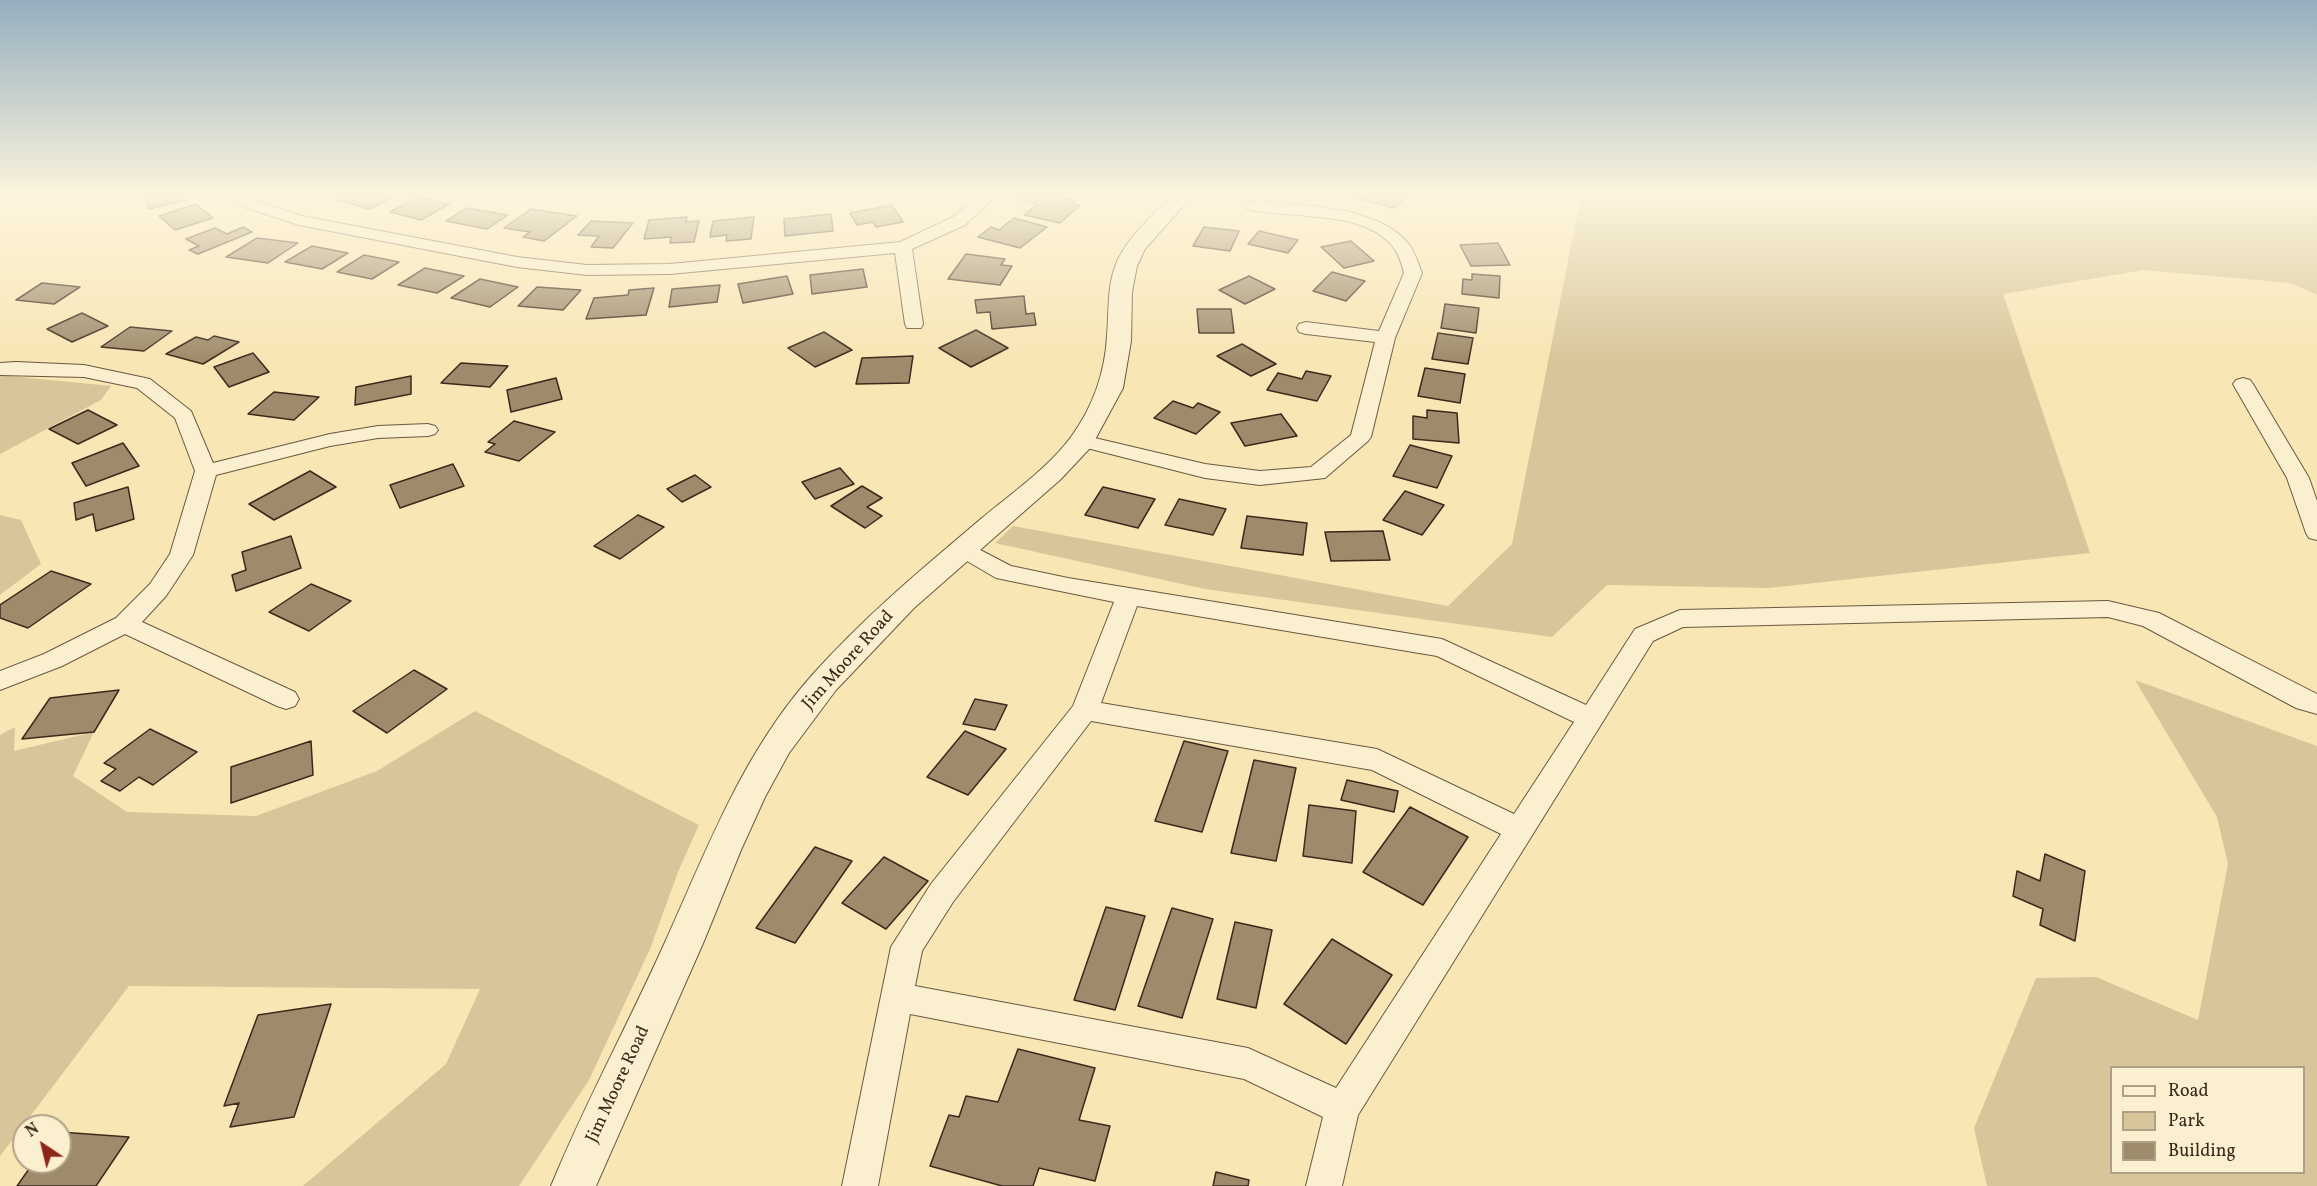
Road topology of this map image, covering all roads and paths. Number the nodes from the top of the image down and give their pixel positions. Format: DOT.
graph roads {
  1 [pos="458,250"];
  2 [pos="868,250"];
  3 [pos="903,250"];
  4 [pos="1134,250"];
  5 [pos="1404,250"];
  6 [pos="914,324"];
  7 [pos="1306,328"];
  8 [pos="1386,338"];
  9 [pos="0,369"];
  10 [pos="2243,384"];
  11 [pos="428,430"];
  12 [pos="1082,441"];
  13 [pos="206,471"];
  14 [pos="2317,533"];
  15 [pos="963,549"];
  16 [pos="1128,597"];
  17 [pos="125,624"];
  18 [pos="0,681"];
  19 [pos="286,699"];
  20 [pos="2317,704"];
  21 [pos="1085,710"];
  22 [pos="1591,719"];
  23 [pos="1520,830"];
  24 [pos="897,997"];
  25 [pos="1342,1109"];
  26 [pos="573,1186"];
  27 [pos="860,1186"];
  28 [pos="1324,1186"];
  1 -- 2 [label="street"];
  3 -- 6 [label="street"];
  4 -- 12 [label="street, Jim Moore Road"];
  5 -- 8 [label="street"];
  7 -- 8 [label="street"];
  8 -- 12 [label="street"];
  9 -- 13 [label="street"];
  10 -- 14 [label="street"];
  11 -- 13 [label="street"];
  12 -- 15 [label="street, Jim Moore Road"];
  13 -- 17 [label="street"];
  15 -- 16 [label="street"];
  15 -- 26 [label="street, Jim Moore Road"];
  16 -- 21 [label="street"];
  16 -- 22 [label="street"];
  17 -- 18 [label="street"];
  17 -- 19 [label="street"];
  20 -- 22 [label="street"];
  21 -- 23 [label="street"];
  21 -- 24 [label="street"];
  22 -- 23 [label="street"];
  23 -- 25 [label="street"];
  24 -- 25 [label="street"];
  24 -- 27 [label="street"];
  25 -- 28 [label="street"];
}
